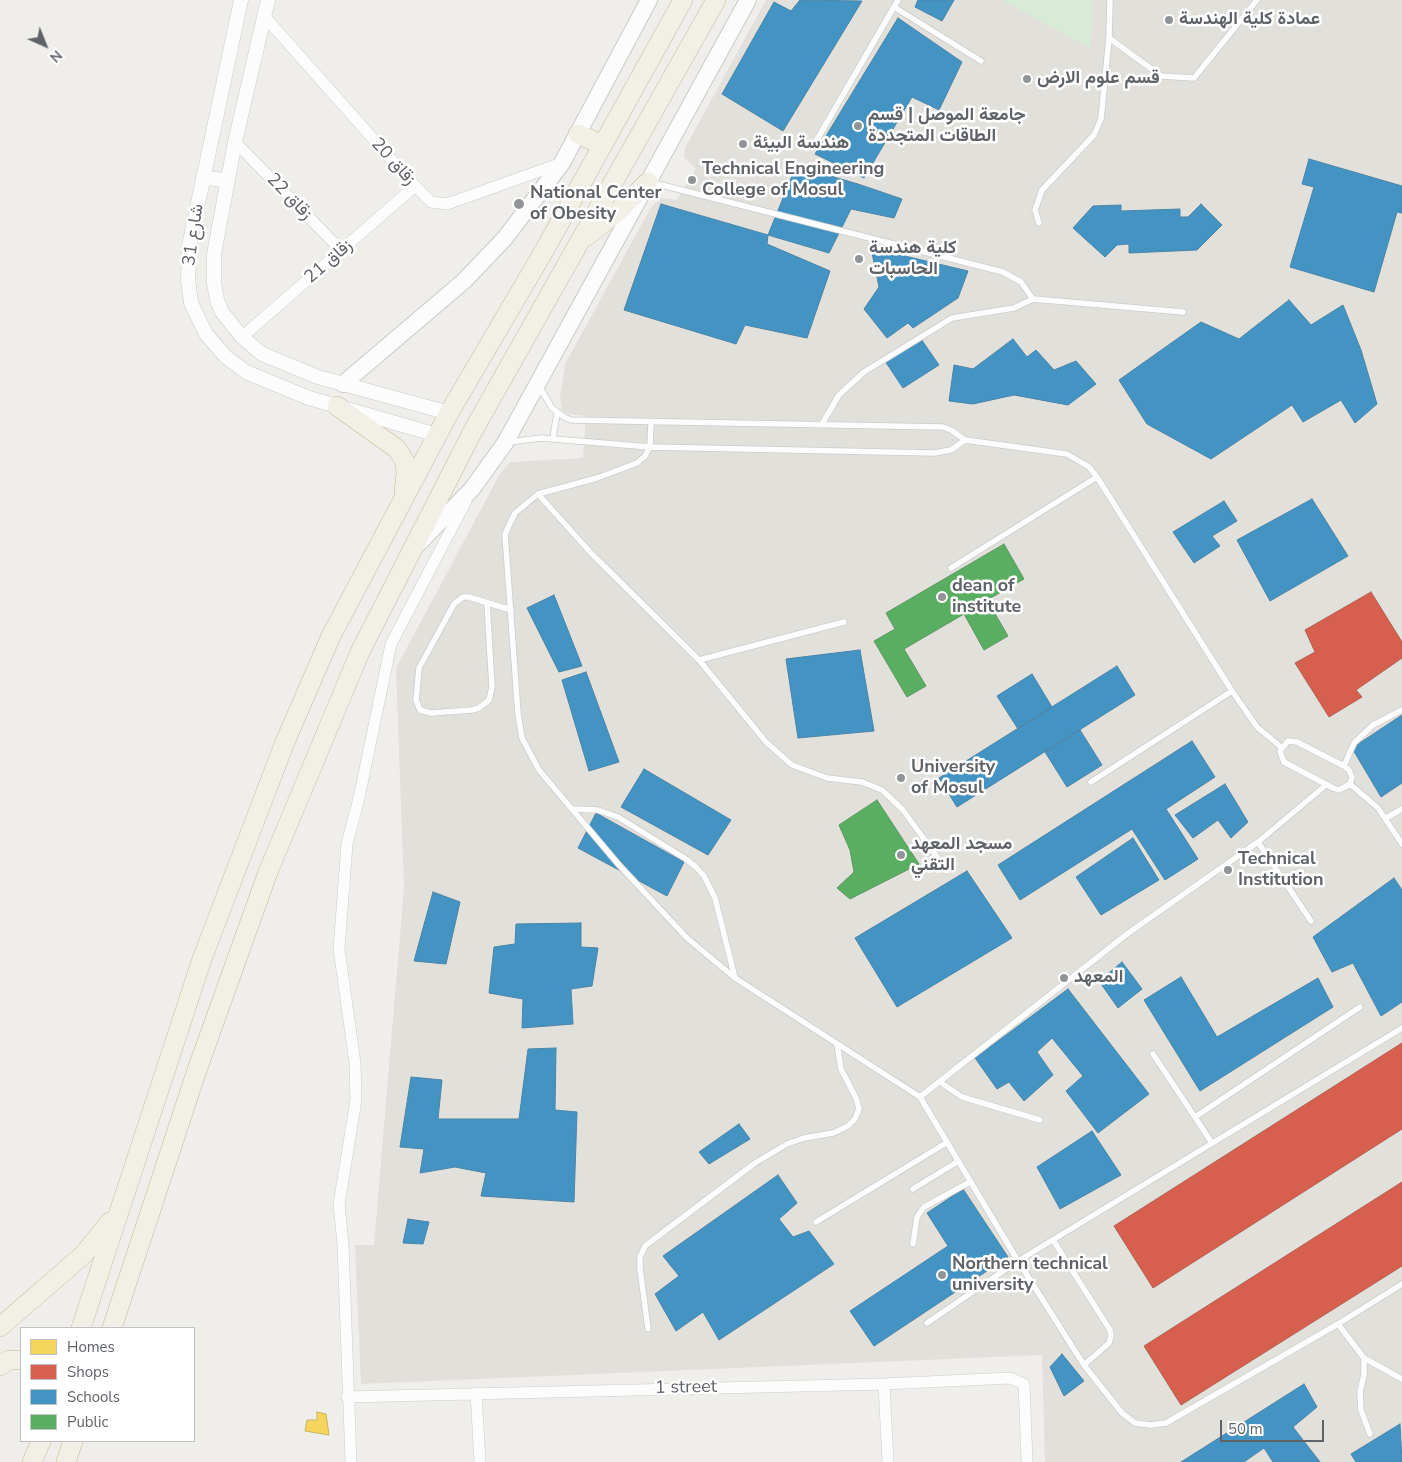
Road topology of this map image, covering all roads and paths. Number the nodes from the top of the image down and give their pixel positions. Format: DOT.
graph roads {
  1 [pos="241,0"];
  2 [pos="268,0"];
  3 [pos="648,0"];
  4 [pos="683,0"];
  5 [pos="716,0"];
  6 [pos="748,0"];
  7 [pos="898,0"];
  8 [pos="1110,0"];
  9 [pos="1257,0"];
  10 [pos="894,6"];
  11 [pos="265,16"];
  12 [pos="1109,38"];
  13 [pos="981,61"];
  14 [pos="578,134"];
  15 [pos="235,142"];
  16 [pos="815,143"];
  17 [pos="603,145"];
  18 [pos="562,163"];
  19 [pos="203,177"];
  20 [pos="228,181"];
  21 [pos="648,182"];
  22 [pos="415,186"];
  23 [pos="1038,223"];
  24 [pos="580,242"];
  25 [pos="342,251"];
  26 [pos="1033,299"];
  27 [pos="217,300"];
  28 [pos="191,303"];
  29 [pos="1184,312"];
  30 [pos="242,337"];
  31 [pos="318,377"];
  32 [pos="343,384"];
  33 [pos="538,384"];
  34 [pos="309,398"];
  35 [pos="337,406"];
  36 [pos="449,413"];
  37 [pos="557,413"];
  38 [pos="651,422"];
  39 [pos="822,424"];
  40 [pos="437,435"];
  41 [pos="553,438"];
  42 [pos="965,440"];
  43 [pos="505,443"];
  44 [pos="650,447"];
  45 [pos="1097,477"];
  46 [pos="472,490"];
  47 [pos="538,494"];
  48 [pos="403,498"];
  49 [pos="414,548"];
  50 [pos="951,568"];
  51 [pos="487,603"];
  52 [pos="511,610"];
  53 [pos="844,622"];
  54 [pos="699,660"];
  55 [pos="1232,691"];
  56 [pos="1402,710"];
  57 [pos="1281,747"];
  58 [pos="1344,766"];
  59 [pos="1091,782"];
  60 [pos="1350,784"];
  61 [pos="1326,785"];
  62 [pos="572,809"];
  63 [pos="1402,809"];
  64 [pos="1386,818"];
  65 [pos="1258,842"];
  66 [pos="1402,844"];
  67 [pos="947,871"];
  68 [pos="1311,921"];
  69 [pos="735,978"];
  70 [pos="1360,1007"];
  71 [pos="1402,1028"];
  72 [pos="837,1044"];
  73 [pos="1153,1054"];
  74 [pos="940,1082"];
  75 [pos="920,1097"];
  76 [pos="1194,1117"];
  77 [pos="1040,1120"];
  78 [pos="946,1143"];
  79 [pos="1212,1144"];
  80 [pos="957,1162"];
  81 [pos="129,1180"];
  82 [pos="970,1182"];
  83 [pos="913,1189"];
  84 [pos="816,1222"];
  85 [pos="1053,1240"];
  86 [pos="913,1244"];
  87 [pos="1018,1261"];
  88 [pos="1402,1284"];
  89 [pos="927,1323"];
  90 [pos="1338,1324"];
  91 [pos="0,1327"];
  92 [pos="81,1327"];
  93 [pos="112,1327"];
  94 [pos="648,1329"];
  95 [pos="1364,1358"];
  96 [pos="20,1360"];
  97 [pos="1084,1365"];
  98 [pos="0,1366"];
  99 [pos="1402,1379"];
  100 [pos="884,1384"];
  101 [pos="476,1394"];
  102 [pos="347,1397"];
  103 [pos="1370,1434"];
  104 [pos="37,1442"];
  105 [pos="41,1442"];
  106 [pos="73,1442"];
  107 [pos="32,1462"];
  108 [pos="66,1462"];
  109 [pos="351,1462"];
  110 [pos="480,1462"];
  111 [pos="888,1462"];
  112 [pos="1027,1462"];
  1 -- 19 [label="street, شارع 31"];
  2 -- 11 [label="street, شارع 31"];
  3 -- 14 [label="main road"];
  4 -- 17 [label="highway"];
  5 -- 24 [label="highway"];
  6 -- 21 [label="main road"];
  7 -- 10 [label="lane"];
  8 -- 12 [label="lane"];
  9 -- 12 [label="lane"];
  10 -- 13 [label="lane"];
  10 -- 16 [label="lane"];
  11 -- 15 [label="street, شارع 31"];
  11 -- 22 [label="street, زقاق 20"];
  12 -- 23 [label="lane"];
  14 -- 17 [label="highway"];
  14 -- 18 [label="main road"];
  15 -- 20 [label="street, شارع 31"];
  15 -- 25 [label="street, زقاق 22"];
  17 -- 36 [label="highway"];
  18 -- 22 [label="street, زقاق 20"];
  18 -- 32 [label="main road"];
  19 -- 20 [label="street"];
  19 -- 28 [label="street, شارع 31"];
  20 -- 27 [label="street, شارع 31"];
  21 -- 24 [label="highway"];
  21 -- 26 [label="lane"];
  21 -- 33 [label="main road"];
  22 -- 25 [label="street, زقاق 21"];
  24 -- 49 [label="highway"];
  25 -- 30 [label="street, زقاق 21"];
  26 -- 29 [label="lane"];
  26 -- 39 [label="lane"];
  27 -- 28 [label="street"];
  27 -- 30 [label="street, شارع 31"];
  28 -- 34 [label="street, شارع 31"];
  30 -- 31 [label="street, شارع 31"];
  31 -- 32 [label="street, شارع 31"];
  31 -- 34 [label="street"];
  32 -- 36 [label="street, شارع 31"];
  33 -- 37 [label="lane"];
  33 -- 43 [label="main road"];
  34 -- 35 [label="street, شارع 31"];
  35 -- 40 [label="street, شارع 31"];
  35 -- 48 [label="highway"];
  36 -- 40 [label="highway"];
  37 -- 38 [label="lane"];
  37 -- 41 [label="lane"];
  38 -- 39 [label="lane"];
  38 -- 44 [label="lane"];
  39 -- 42 [label="lane"];
  40 -- 48 [label="highway"];
  41 -- 43 [label="lane"];
  41 -- 44 [label="lane"];
  42 -- 44 [label="lane"];
  42 -- 45 [label="lane"];
  43 -- 46 [label="main road"];
  44 -- 47 [label="lane"];
  45 -- 50 [label="lane"];
  45 -- 55 [label="lane"];
  46 -- 49 [label="main road"];
  46 -- 102 [label="street"];
  47 -- 52 [label="lane"];
  47 -- 54 [label="lane"];
  48 -- 81 [label="highway"];
  49 -- 93 [label="highway"];
  51 -- 51 [label="lane"];
  51 -- 52 [label="lane"];
  52 -- 62 [label="lane"];
  53 -- 54 [label="lane"];
  54 -- 67 [label="lane"];
  55 -- 57 [label="lane"];
  55 -- 59 [label="lane"];
  56 -- 58 [label="lane"];
  57 -- 58 [label="lane"];
  57 -- 61 [label="lane"];
  58 -- 60 [label="lane"];
  60 -- 61 [label="lane"];
  60 -- 64 [label="lane"];
  61 -- 65 [label="lane"];
  62 -- 69 [label="lane"];
  62 -- 69 [label="lane"];
  63 -- 64 [label="lane"];
  64 -- 66 [label="lane"];
  65 -- 68 [label="lane"];
  65 -- 74 [label="lane"];
  69 -- 72 [label="lane"];
  70 -- 76 [label="lane"];
  71 -- 79 [label="lane"];
  72 -- 75 [label="lane"];
  72 -- 94 [label="lane"];
  73 -- 76 [label="lane"];
  74 -- 75 [label="lane"];
  74 -- 77 [label="lane"];
  75 -- 78 [label="lane"];
  76 -- 79 [label="lane"];
  78 -- 80 [label="lane"];
  78 -- 84 [label="lane"];
  79 -- 85 [label="lane"];
  80 -- 82 [label="lane"];
  80 -- 83 [label="lane"];
  81 -- 91 [label="highway"];
  81 -- 92 [label="highway"];
  82 -- 86 [label="lane"];
  82 -- 87 [label="lane"];
  85 -- 87 [label="lane"];
  85 -- 97 [label="lane"];
  87 -- 89 [label="lane"];
  87 -- 97 [label="lane"];
  88 -- 90 [label="lane"];
  90 -- 95 [label="lane"];
  90 -- 97 [label="lane"];
  95 -- 99 [label="lane"];
  95 -- 103 [label="lane"];
  96 -- 98 [label="highway"];
  100 -- 101 [label="street, 1 street"];
  100 -- 111 [label="street"];
  100 -- 112 [label="street, 1 street"];
  101 -- 102 [label="street, 1 street"];
  101 -- 110 [label="street"];
  102 -- 109 [label="street"];
  104 -- 107 [label="highway"];
  105 -- 107 [label="highway"];
  106 -- 108 [label="highway"];
}
